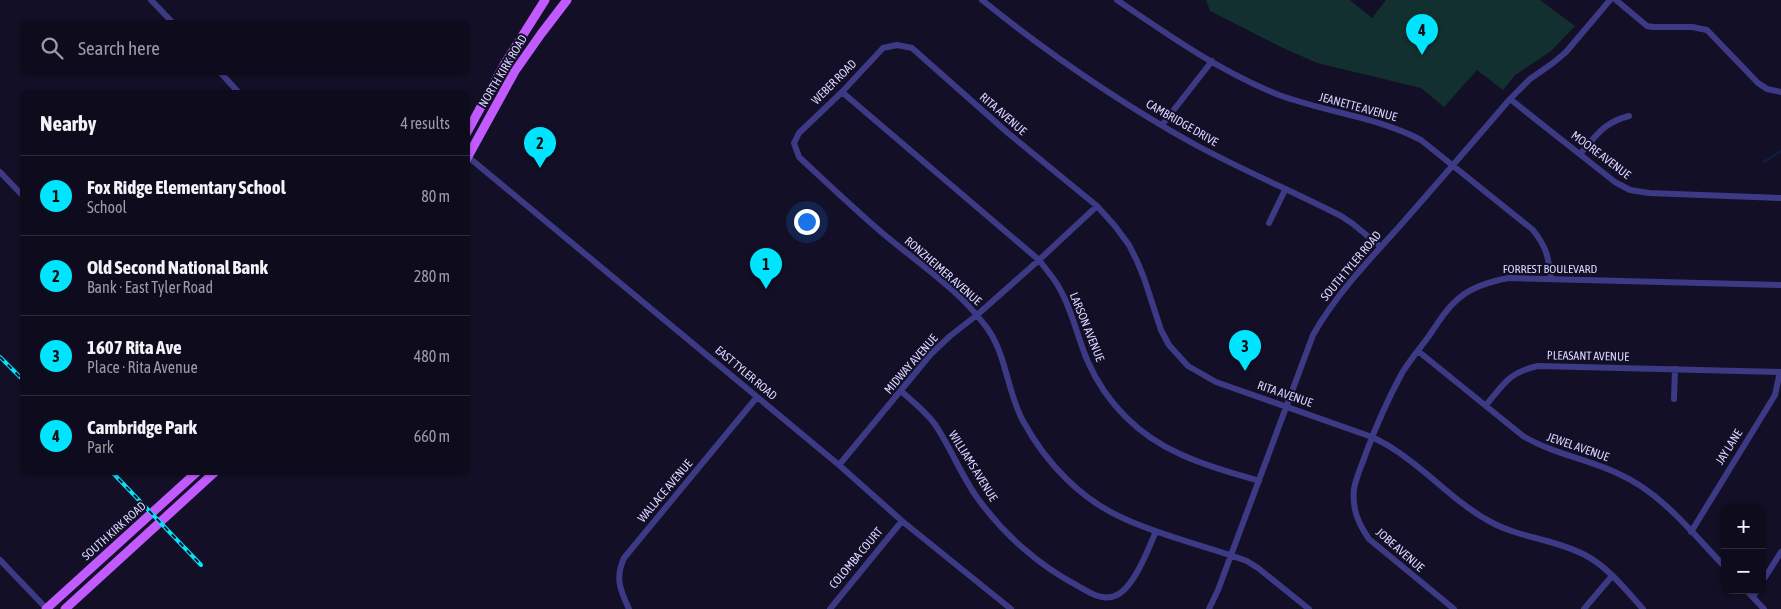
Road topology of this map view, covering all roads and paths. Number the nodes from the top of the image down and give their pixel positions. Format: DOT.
graph roads {
  1 [pos="151,0"];
  2 [pos="545,0"];
  3 [pos="567,0"];
  4 [pos="982,0"];
  5 [pos="1117,0"];
  6 [pos="1610,0"];
  7 [pos="1616,0"];
  8 [pos="170,20"];
  9 [pos="901,46"];
  10 [pos="1212,61"];
  11 [pos="223,75"];
  12 [pos="236,90"];
  13 [pos="842,92"];
  14 [pos="1781,92"];
  15 [pos="1510,99"];
  16 [pos="1629,116"];
  17 [pos="1162,125"];
  18 [pos="470,127"];
  19 [pos="795,148"];
  20 [pos="470,152"];
  21 [pos="1580,154"];
  22 [pos="470,159"];
  23 [pos="1453,166"];
  24 [pos="0,172"];
  25 [pos="1285,190"];
  26 [pos="20,193"];
  27 [pos="1781,198"];
  28 [pos="1097,206"];
  29 [pos="1269,223"];
  30 [pos="1381,247"];
  31 [pos="1039,260"];
  32 [pos="1551,278"];
  33 [pos="1781,285"];
  34 [pos="977,315"];
  35 [pos="1418,351"];
  36 [pos="1675,369"];
  37 [pos="1781,372"];
  38 [pos="901,392"];
  39 [pos="757,397"];
  40 [pos="1674,398"];
  41 [pos="1486,406"];
  42 [pos="1286,407"];
  43 [pos="1372,437"];
  44 [pos="839,465"];
  45 [pos="194,475"];
  46 [pos="212,475"];
  47 [pos="1259,481"];
  48 [pos="902,521"];
  49 [pos="1156,531"];
  50 [pos="1691,532"];
  51 [pos="1781,552"];
  52 [pos="1231,555"];
  53 [pos="0,560"];
  54 [pos="1721,564"];
  55 [pos="1612,576"];
  56 [pos="1766,576"];
  57 [pos="1750,594"];
  58 [pos="1755,594"];
  59 [pos="1753,597"];
  60 [pos="47,609"];
  61 [pos="65,609"];
  62 [pos="629,609"];
  63 [pos="830,609"];
  64 [pos="1011,609"];
  65 [pos="1209,609"];
  66 [pos="1309,609"];
  67 [pos="1454,609"];
  68 [pos="1584,609"];
  69 [pos="1643,609"];
  70 [pos="1764,609"];
  1 -- 8 [label="street"];
  2 -- 18 [label="main road, NORTH KIRK ROAD"];
  3 -- 20 [label="main road, NORTH KIRK ROAD"];
  4 -- 17 [label="street, CAMBRIDGE DRIVE"];
  5 -- 10 [label="street, JEANETTE AVENUE"];
  6 -- 15 [label="street, SOUTH TYLER ROAD"];
  7 -- 14 [label="street"];
  9 -- 13 [label="street, WEBER ROAD"];
  9 -- 28 [label="street, RITA AVENUE"];
  10 -- 17 [label="street"];
  10 -- 23 [label="street, JEANETTE AVENUE"];
  11 -- 12 [label="street"];
  13 -- 19 [label="street, WEBER ROAD"];
  13 -- 31 [label="street, LARSON AVENUE"];
  15 -- 21 [label="street, MOORE AVENUE"];
  15 -- 23 [label="street, SOUTH TYLER ROAD"];
  16 -- 21 [label="street"];
  17 -- 25 [label="street, CAMBRIDGE DRIVE"];
  19 -- 34 [label="street, RONZHEIMER AVENUE"];
  21 -- 27 [label="street, MOORE AVENUE"];
  22 -- 39 [label="street, EAST TYLER ROAD"];
  23 -- 30 [label="street, SOUTH TYLER ROAD"];
  23 -- 32 [label="street, JEANETTE AVENUE"];
  24 -- 26 [label="street"];
  25 -- 29 [label="street"];
  25 -- 30 [label="street, CAMBRIDGE DRIVE"];
  28 -- 31 [label="street, MIDWAY AVENUE"];
  28 -- 42 [label="street, RITA AVENUE"];
  30 -- 42 [label="street, SOUTH TYLER ROAD"];
  31 -- 34 [label="street, MIDWAY AVENUE"];
  31 -- 47 [label="street, LARSON AVENUE"];
  32 -- 33 [label="street, FORREST BOULEVARD"];
  32 -- 35 [label="street, FORREST BOULEVARD"];
  34 -- 38 [label="street, MIDWAY AVENUE"];
  34 -- 49 [label="street, RONZHEIMER AVENUE"];
  35 -- 41 [label="street, JEWEL AVENUE"];
  35 -- 43 [label="street, FORREST BOULEVARD"];
  36 -- 37 [label="street, PLEASANT AVENUE"];
  36 -- 40 [label="street"];
  36 -- 41 [label="street, PLEASANT AVENUE"];
  37 -- 50 [label="street, JAY LANE"];
  38 -- 44 [label="street, MIDWAY AVENUE"];
  38 -- 49 [label="street, WILLIAMS AVENUE"];
  39 -- 44 [label="street, EAST TYLER ROAD"];
  39 -- 62 [label="street, WALLACE AVENUE"];
  41 -- 50 [label="street, JEWEL AVENUE"];
  42 -- 43 [label="street, RITA AVENUE"];
  42 -- 47 [label="street, SOUTH TYLER ROAD"];
  43 -- 55 [label="street, RITA AVENUE"];
  43 -- 67 [label="street, JOBE AVENUE"];
  44 -- 48 [label="street, EAST TYLER ROAD"];
  45 -- 60 [label="main road, SOUTH KIRK ROAD"];
  46 -- 61 [label="main road, SOUTH KIRK ROAD"];
  47 -- 52 [label="street, SOUTH TYLER ROAD"];
  48 -- 63 [label="street, COLOMBA COURT"];
  48 -- 64 [label="street, EAST TYLER ROAD"];
  49 -- 52 [label="street, RONZHEIMER AVENUE"];
  50 -- 54 [label="street, JEWEL AVENUE"];
  51 -- 56 [label="street"];
  52 -- 65 [label="street, SOUTH TYLER ROAD"];
  52 -- 66 [label="street, RONZHEIMER AVENUE"];
  53 -- 60 [label="street"];
  55 -- 68 [label="street"];
  55 -- 69 [label="street, RITA AVENUE"];
  57 -- 59 [label="street"];
  58 -- 59 [label="street"];
  59 -- 70 [label="street"];
}
